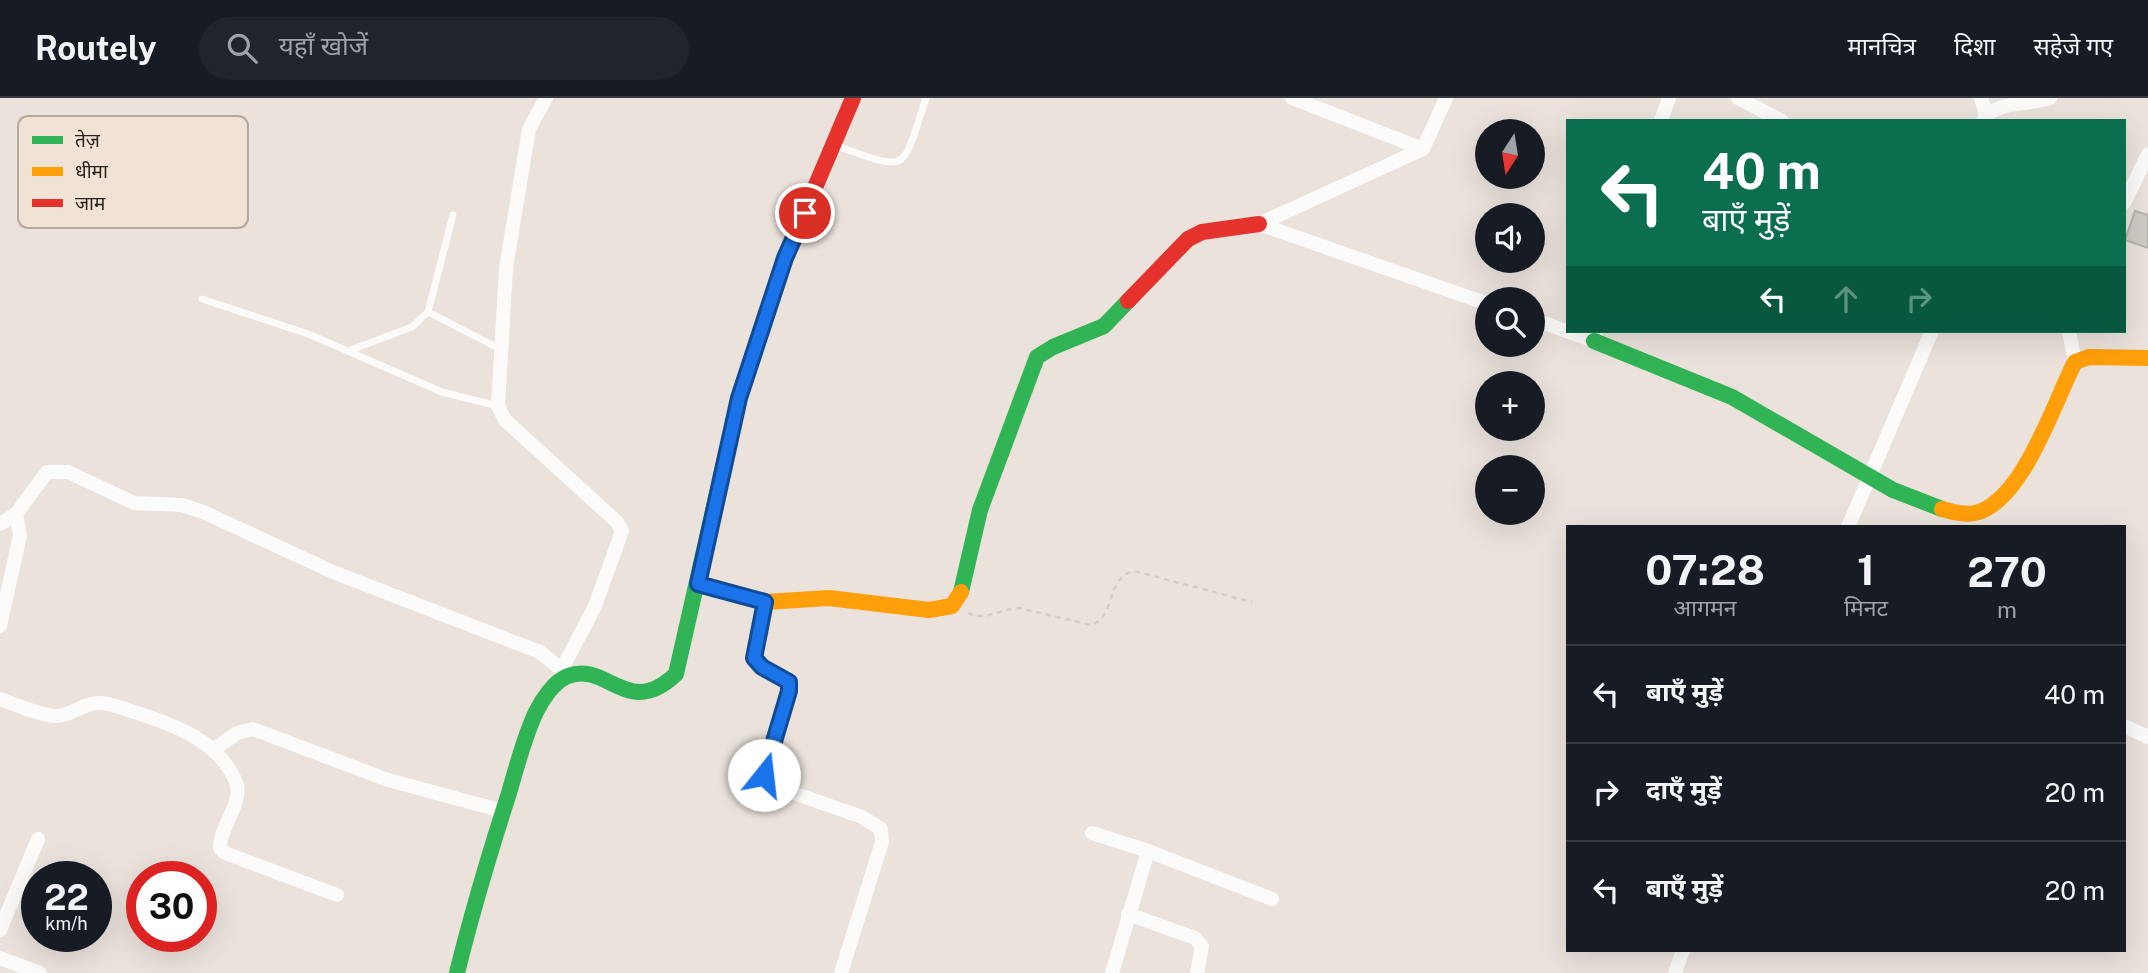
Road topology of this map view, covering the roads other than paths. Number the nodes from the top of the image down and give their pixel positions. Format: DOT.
graph roads {
  1 [pos="546,98"];
  2 [pos="853,98"];
  3 [pos="926,98"];
  4 [pos="1292,98"];
  5 [pos="1446,98"];
  6 [pos="1669,98"];
  7 [pos="1738,98"];
  8 [pos="1981,98"];
  9 [pos="2050,98"];
  10 [pos="1985,118"];
  11 [pos="1662,119"];
  12 [pos="1778,119"];
  13 [pos="834,145"];
  14 [pos="1423,149"];
  15 [pos="2148,154"];
  16 [pos="2126,199"];
  17 [pos="453,215"];
  18 [pos="1259,224"];
  19 [pos="202,299"];
  20 [pos="1475,299"];
  21 [pos="428,312"];
  22 [pos="1545,323"];
  23 [pos="1566,329"];
  24 [pos="1931,333"];
  25 [pos="2069,333"];
  26 [pos="1595,336"];
  27 [pos="500,349"];
  28 [pos="348,351"];
  29 [pos="2148,358"];
  30 [pos="2075,362"];
  31 [pos="498,405"];
  32 [pos="1868,478"];
  33 [pos="16,514"];
  34 [pos="0,524"];
  35 [pos="1849,525"];
  36 [pos="698,584"];
  37 [pos="765,602"];
  38 [pos="0,626"];
  39 [pos="565,672"];
  40 [pos="0,699"];
  41 [pos="2126,727"];
  42 [pos="2148,737"];
  43 [pos="213,750"];
  44 [pos="503,811"];
  45 [pos="1093,833"];
  46 [pos="38,839"];
  47 [pos="1149,851"];
  48 [pos="337,895"];
  49 [pos="1272,899"];
  50 [pos="1128,914"];
  51 [pos="0,930"];
  52 [pos="1682,952"];
  53 [pos="0,958"];
  54 [pos="33,972"];
  55 [pos="457,973"];
  56 [pos="841,973"];
  57 [pos="1112,973"];
  58 [pos="1197,973"];
  59 [pos="1675,973"];
  1 -- 27 [label="street"];
  2 -- 13 [label="street"];
  3 -- 13 [label="lane"];
  4 -- 14 [label="street"];
  5 -- 14 [label="street"];
  6 -- 11 [label="street"];
  7 -- 12 [label="street"];
  8 -- 10 [label="street"];
  9 -- 10 [label="street"];
  13 -- 36 [label="street"];
  14 -- 18 [label="street"];
  15 -- 16 [label="street"];
  17 -- 21 [label="lane"];
  18 -- 20 [label="street"];
  18 -- 37 [label="street"];
  19 -- 28 [label="lane"];
  21 -- 27 [label="lane"];
  21 -- 28 [label="lane"];
  22 -- 23 [label="street"];
  24 -- 32 [label="street"];
  25 -- 30 [label="street"];
  26 -- 32 [label="street"];
  27 -- 31 [label="street"];
  28 -- 31 [label="lane"];
  29 -- 30 [label="street"];
  30 -- 32 [label="street"];
  31 -- 39 [label="street"];
  32 -- 35 [label="street"];
  33 -- 34 [label="street"];
  33 -- 38 [label="street"];
  33 -- 39 [label="street"];
  36 -- 37 [label="street"];
  36 -- 39 [label="street"];
  37 -- 56 [label="street"];
  39 -- 44 [label="street"];
  40 -- 43 [label="street"];
  41 -- 42 [label="street"];
  43 -- 44 [label="street"];
  43 -- 48 [label="street"];
  44 -- 55 [label="street"];
  45 -- 47 [label="street"];
  46 -- 51 [label="street"];
  47 -- 49 [label="street"];
  47 -- 50 [label="street"];
  50 -- 57 [label="street"];
  50 -- 58 [label="street"];
  52 -- 59 [label="street"];
  53 -- 54 [label="street"];
}
